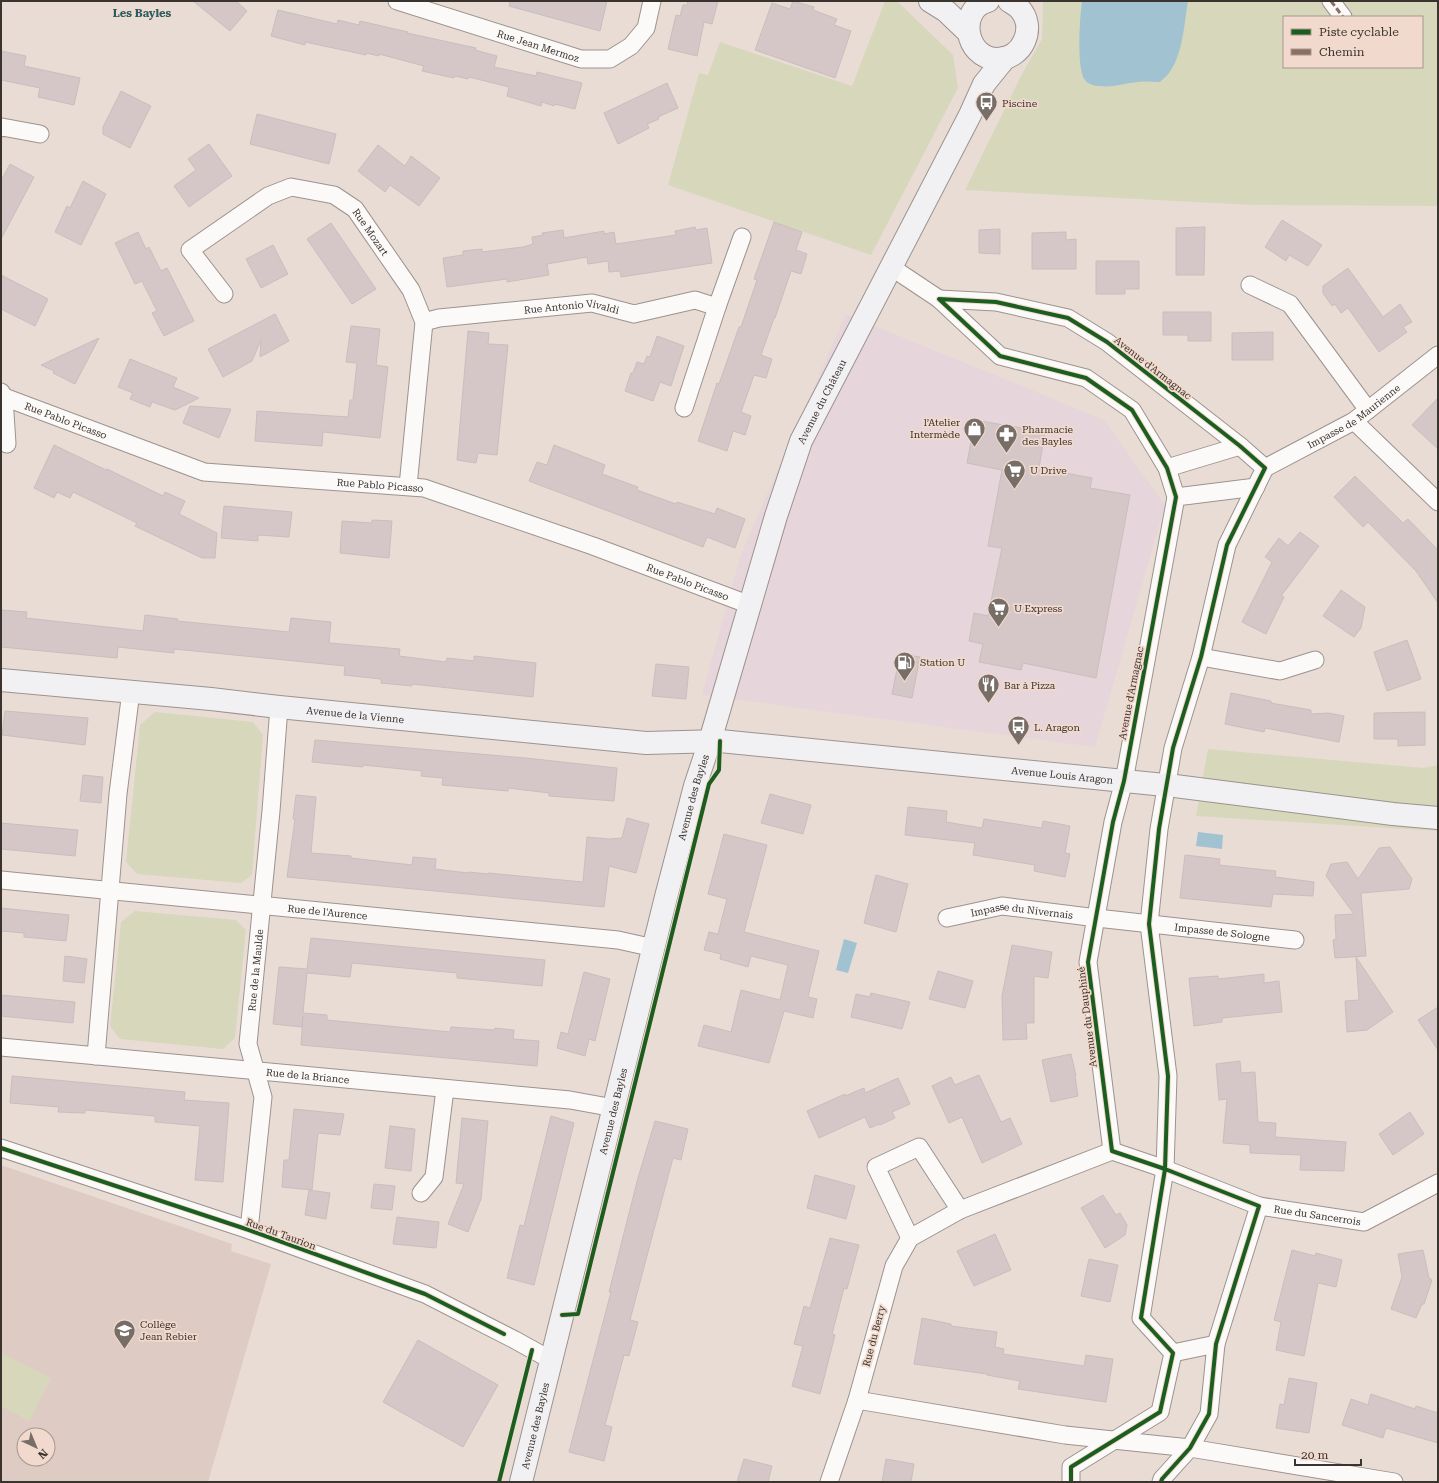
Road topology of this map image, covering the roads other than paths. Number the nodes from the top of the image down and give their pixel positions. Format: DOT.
graph roads {
  1 [pos="397,1"];
  2 [pos="652,1"];
  3 [pos="1331,1"];
  4 [pos="1015,3"];
  5 [pos="981,5"];
  6 [pos="938,6"];
  7 [pos="1342,16"];
  8 [pos="971,40"];
  9 [pos="1005,58"];
  10 [pos="984,84"];
  11 [pos="1,128"];
  12 [pos="40,134"];
  13 [pos="742,236"];
  14 [pos="891,267"];
  15 [pos="1250,285"];
  16 [pos="224,294"];
  17 [pos="939,299"];
  18 [pos="716,307"];
  19 [pos="424,322"];
  20 [pos="1438,356"];
  21 [pos="2,394"];
  22 [pos="684,408"];
  23 [pos="1368,410"];
  24 [pos="1354,421"];
  25 [pos="7,444"];
  26 [pos="1240,446"];
  27 [pos="1167,468"];
  28 [pos="1264,468"];
  29 [pos="408,486"];
  30 [pos="1256,487"];
  31 [pos="1176,497"];
  32 [pos="1438,502"];
  33 [pos="750,605"];
  34 [pos="1201,657"];
  35 [pos="1315,660"];
  36 [pos="1,680"];
  37 [pos="131,692"];
  38 [pos="280,707"];
  39 [pos="710,741"];
  40 [pos="1124,781"];
  41 [pos="1167,785"];
  42 [pos="1438,818"];
  43 [pos="1,880"];
  44 [pos="111,891"];
  45 [pos="262,906"];
  46 [pos="947,918"];
  47 [pos="1097,918"];
  48 [pos="1149,924"];
  49 [pos="1295,940"];
  50 [pos="654,948"];
  51 [pos="1,1047"];
  52 [pos="96,1056"];
  53 [pos="255,1071"];
  54 [pos="445,1089"];
  55 [pos="614,1108"];
  56 [pos="1,1148"];
  57 [pos="1112,1151"];
  58 [pos="1165,1169"];
  59 [pos="1438,1183"];
  60 [pos="421,1193"];
  61 [pos="1259,1206"];
  62 [pos="960,1210"];
  63 [pos="249,1230"];
  64 [pos="910,1238"];
  65 [pos="1216,1344"];
  66 [pos="1173,1353"];
  67 [pos="551,1360"];
  68 [pos="857,1400"];
  69 [pos="1113,1441"];
  70 [pos="1190,1448"];
  71 [pos="521,1482"];
  72 [pos="829,1482"];
  73 [pos="1071,1482"];
  74 [pos="1161,1482"];
  75 [pos="1394,1482"];
  1 -- 2 [label="street, Rue Jean Mermoz"];
  3 -- 7 [label="street"];
  4 -- 9 [label="main road, Avenue du Château"];
  5 -- 6 [label="main road"];
  5 -- 8 [label="main road"];
  6 -- 8 [label="main road"];
  8 -- 9 [label="main road"];
  8 -- 10 [label="main road"];
  9 -- 10 [label="main road, Avenue du Château"];
  10 -- 14 [label="main road, Avenue du Château"];
  11 -- 12 [label="street"];
  13 -- 18 [label="street"];
  14 -- 17 [label="street, Avenue d'Armagnac"];
  14 -- 33 [label="main road, Avenue du Château"];
  15 -- 23 [label="street"];
  16 -- 19 [label="street, Rue Mozart"];
  17 -- 26 [label="street, Avenue d'Armagnac"];
  17 -- 27 [label="street, Avenue d'Armagnac"];
  18 -- 19 [label="street, Rue Antonio Vivaldi"];
  18 -- 22 [label="street"];
  19 -- 29 [label="street, Rue Mozart"];
  20 -- 23 [label="street, Impasse de Maurienne"];
  21 -- 25 [label="street, Rue Pablo Picasso"];
  21 -- 29 [label="street, Rue Pablo Picasso"];
  23 -- 24 [label="street, Impasse de Maurienne"];
  24 -- 28 [label="street, Impasse de Maurienne"];
  24 -- 32 [label="street"];
  26 -- 27 [label="street"];
  26 -- 28 [label="street, Avenue d'Armagnac"];
  27 -- 31 [label="street, Avenue d'Armagnac"];
  28 -- 30 [label="street"];
  29 -- 33 [label="street, Rue Pablo Picasso"];
  30 -- 31 [label="street"];
  30 -- 34 [label="street"];
  31 -- 40 [label="street, Avenue d'Armagnac"];
  33 -- 39 [label="main road, Avenue du Château"];
  34 -- 35 [label="street"];
  34 -- 41 [label="street"];
  36 -- 37 [label="main road, Avenue de la Vienne"];
  37 -- 38 [label="main road, Avenue de la Vienne"];
  37 -- 44 [label="street"];
  38 -- 39 [label="main road, Avenue de la Vienne"];
  38 -- 45 [label="street, Rue de la Maulde"];
  39 -- 40 [label="main road, Avenue Louis Aragon"];
  39 -- 50 [label="main road, Avenue des Bayles"];
  40 -- 41 [label="main road, Avenue Louis Aragon"];
  40 -- 47 [label="street, Avenue du Dauphiné"];
  41 -- 42 [label="main road, Avenue Louis Aragon"];
  41 -- 48 [label="street"];
  43 -- 44 [label="street, Rue de l'Aurence"];
  44 -- 45 [label="street, Rue de l'Aurence"];
  44 -- 52 [label="street"];
  45 -- 50 [label="street, Rue de l'Aurence"];
  45 -- 53 [label="street, Rue de la Maulde"];
  46 -- 47 [label="street, Impasse du Nivernais"];
  47 -- 48 [label="street"];
  47 -- 57 [label="street, Avenue du Dauphiné"];
  48 -- 49 [label="street, Impasse de Sologne"];
  48 -- 58 [label="street"];
  50 -- 55 [label="main road, Avenue des Bayles"];
  51 -- 52 [label="street, Rue de la Briance"];
  52 -- 53 [label="street, Rue de la Briance"];
  53 -- 54 [label="street, Rue de la Briance"];
  53 -- 63 [label="street, Rue de la Maulde"];
  54 -- 55 [label="street, Rue de la Briance"];
  54 -- 60 [label="street"];
  55 -- 67 [label="main road, Avenue des Bayles"];
  56 -- 63 [label="street, Rue du Taurion"];
  57 -- 58 [label="street"];
  57 -- 62 [label="street"];
  58 -- 61 [label="street"];
  58 -- 66 [label="street"];
  59 -- 61 [label="street, Rue du Sancerrois"];
  61 -- 65 [label="street"];
  62 -- 64 [label="street"];
  62 -- 64 [label="street"];
  63 -- 67 [label="street, Rue du Taurion"];
  64 -- 68 [label="street, Rue du Berry"];
  65 -- 66 [label="street"];
  65 -- 70 [label="street"];
  66 -- 69 [label="street"];
  67 -- 71 [label="main road, Avenue des Bayles"];
  68 -- 69 [label="street"];
  68 -- 72 [label="street, Rue du Berry"];
  69 -- 70 [label="street"];
  69 -- 73 [label="street"];
  70 -- 74 [label="street"];
  70 -- 75 [label="street"];
}
